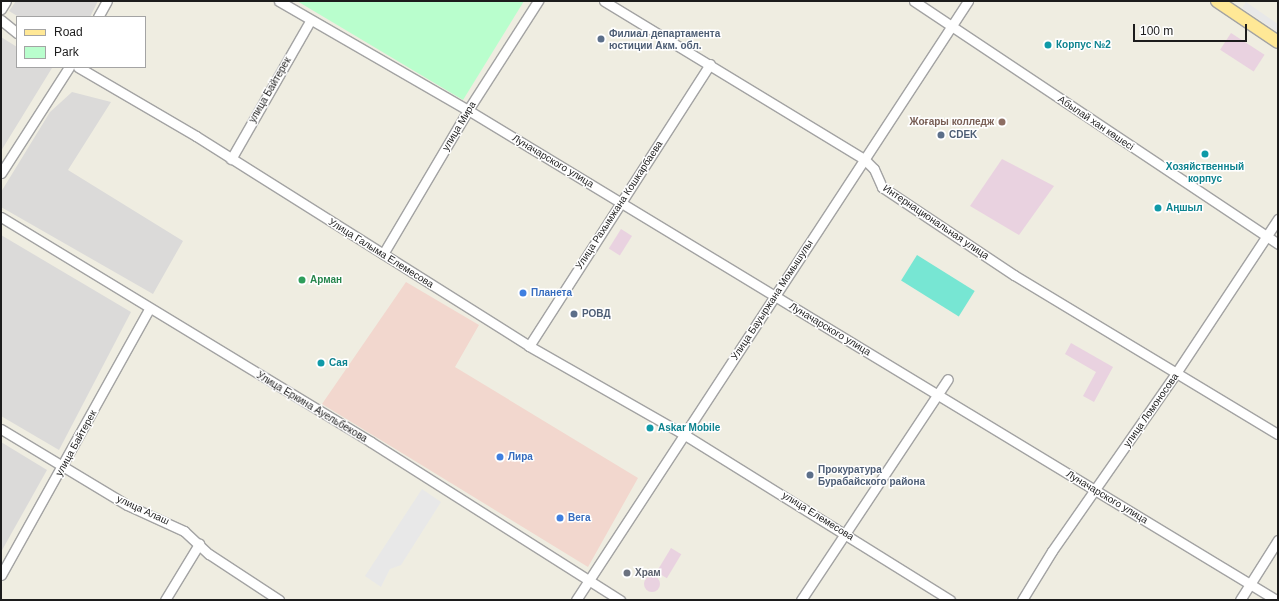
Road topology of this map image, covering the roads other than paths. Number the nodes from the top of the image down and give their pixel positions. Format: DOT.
graph roads {
  1 [pos="6,1"];
  2 [pos="107,1"];
  3 [pos="279,1"];
  4 [pos="538,1"];
  5 [pos="604,1"];
  6 [pos="914,1"];
  7 [pos="968,1"];
  8 [pos="1217,1"];
  9 [pos="1,9"];
  10 [pos="99,16"];
  11 [pos="1,20"];
  12 [pos="310,21"];
  13 [pos="952,26"];
  14 [pos="16,32"];
  15 [pos="1278,42"];
  16 [pos="710,64"];
  17 [pos="68,68"];
  18 [pos="80,68"];
  19 [pos="468,110"];
  20 [pos="231,159"];
  21 [pos="864,159"];
  22 [pos="1,173"];
  23 [pos="621,202"];
  24 [pos="1,217"];
  25 [pos="1278,219"];
  26 [pos="1266,236"];
  27 [pos="1278,244"];
  28 [pos="383,254"];
  29 [pos="774,296"];
  30 [pos="149,309"];
  31 [pos="529,346"];
  32 [pos="1176,373"];
  33 [pos="948,379"];
  34 [pos="938,395"];
  35 [pos="1,429"];
  36 [pos="1278,434"];
  37 [pos="685,435"];
  38 [pos="64,466"];
  39 [pos="1095,489"];
  40 [pos="846,533"];
  41 [pos="1278,540"];
  42 [pos="199,544"];
  43 [pos="209,554"];
  44 [pos="192,556"];
  45 [pos="1,575"];
  46 [pos="589,581"];
  47 [pos="1250,585"];
  48 [pos="165,600"];
  49 [pos="279,600"];
  50 [pos="576,600"];
  51 [pos="620,600"];
  52 [pos="801,600"];
  53 [pos="950,600"];
  54 [pos="1022,600"];
  55 [pos="1240,600"];
  56 [pos="1276,600"];
  1 -- 9 [label="street"];
  2 -- 10 [label="street"];
  3 -- 12 [label="street, Луначарского улица"];
  4 -- 19 [label="street, улица Мира"];
  5 -- 16 [label="street, Интернациональная улица"];
  6 -- 13 [label="street, Абылай хан көшесі"];
  7 -- 13 [label="street, Улица Бауыржана Момышулы"];
  8 -- 15 [label="main road"];
  11 -- 14 [label="street"];
  12 -- 19 [label="street, Луначарского улица"];
  12 -- 20 [label="street, улица Байтерек"];
  13 -- 21 [label="street, Улица Бауыржана Момышулы"];
  13 -- 26 [label="street, Абылай хан көшесі"];
  16 -- 21 [label="street, Интернациональная улица"];
  16 -- 23 [label="street, Улица Рахымжана Кошкарбаева"];
  17 -- 22 [label="street"];
  18 -- 20 [label="street, Улица Галыма Елемесова"];
  19 -- 23 [label="street, Луначарского улица"];
  19 -- 28 [label="street, улица Мира"];
  20 -- 28 [label="street, Улица Галыма Елемесова"];
  21 -- 29 [label="street, Улица Бауыржана Момышулы"];
  21 -- 32 [label="street, Интернациональная улица"];
  23 -- 29 [label="street, Луначарского улица"];
  23 -- 31 [label="street, Улица Рахымжана Кошкарбаева"];
  24 -- 30 [label="street, Улица Еркина Ауельбекова"];
  25 -- 26 [label="street, улица Ломоносова"];
  26 -- 27 [label="street, Абылай хан көшесі"];
  26 -- 32 [label="street, улица Ломоносова"];
  28 -- 31 [label="street, Улица Галыма Елемесова"];
  29 -- 34 [label="street, Луначарского улица"];
  29 -- 37 [label="street, Улица Бауыржана Момышулы"];
  30 -- 38 [label="street, улица Байтерек"];
  30 -- 46 [label="street, Улица Еркина Ауельбекова"];
  31 -- 37 [label="street, Улица Галыма Елемесова"];
  32 -- 36 [label="street, Интернациональная улица"];
  32 -- 39 [label="street, улица Ломоносова"];
  33 -- 34 [label="street"];
  34 -- 39 [label="street, Луначарского улица"];
  34 -- 40 [label="street"];
  35 -- 38 [label="street, улица Алаш"];
  37 -- 40 [label="street, улица Елемесова"];
  37 -- 46 [label="street, Улица Бауыржана Момышулы"];
  38 -- 42 [label="street, улица Алаш"];
  38 -- 45 [label="street, улица Байтерек"];
  39 -- 47 [label="street, Луначарского улица"];
  39 -- 54 [label="street, улица Ломоносова"];
  40 -- 52 [label="street"];
  40 -- 53 [label="street, улица Елемесова"];
  41 -- 47 [label="street"];
  42 -- 43 [label="street, улица Алаш"];
  42 -- 44 [label="street"];
  43 -- 44 [label="street"];
  43 -- 49 [label="street, улица Алаш"];
  44 -- 48 [label="street"];
  46 -- 50 [label="street, Улица Бауыржана Момышулы"];
  46 -- 51 [label="street, Улица Еркина Ауельбекова"];
  47 -- 55 [label="street"];
  47 -- 56 [label="street, Луначарского улица"];
}
